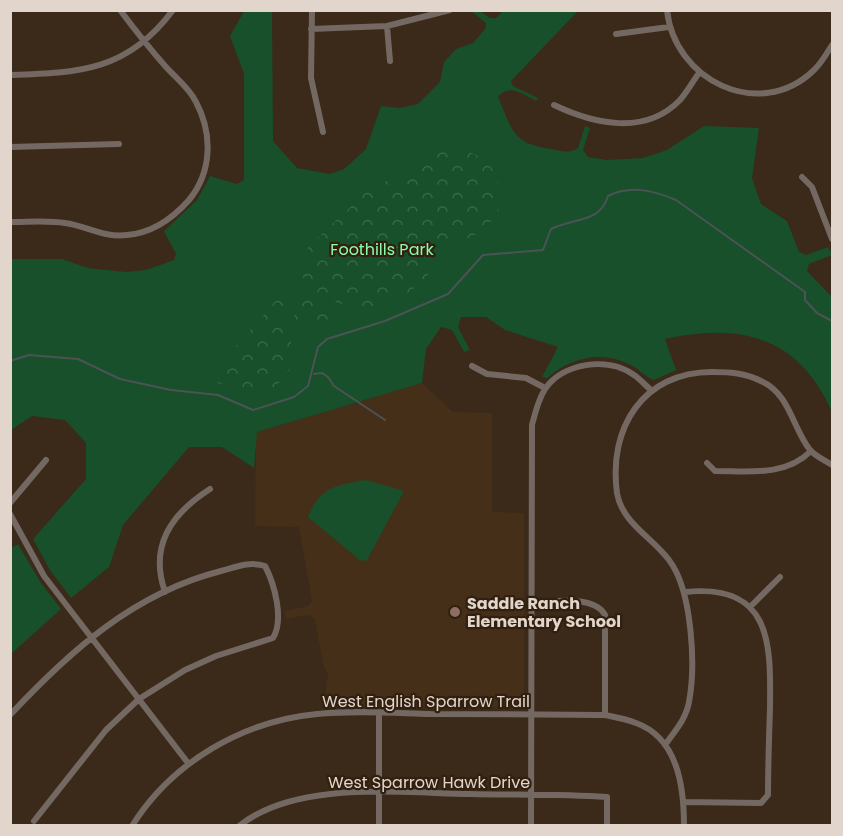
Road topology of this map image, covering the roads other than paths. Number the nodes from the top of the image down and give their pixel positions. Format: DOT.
graph roads {
  1 [pos="120,10"];
  2 [pos="172,10"];
  3 [pos="312,10"];
  4 [pos="450,10"];
  5 [pos="667,10"];
  6 [pos="387,26"];
  7 [pos="669,27"];
  8 [pos="311,30"];
  9 [pos="616,34"];
  10 [pos="144,43"];
  11 [pos="832,45"];
  12 [pos="390,61"];
  13 [pos="699,73"];
  14 [pos="10,75"];
  15 [pos="554,105"];
  16 [pos="323,132"];
  17 [pos="119,144"];
  18 [pos="10,147"];
  19 [pos="802,177"];
  20 [pos="10,222"];
  21 [pos="832,239"];
  22 [pos="472,366"];
  23 [pos="546,388"];
  24 [pos="651,390"];
  25 [pos="811,451"];
  26 [pos="46,460"];
  27 [pos="707,463"];
  28 [pos="832,465"];
  29 [pos="210,489"];
  30 [pos="10,503"];
  31 [pos="10,514"];
  32 [pos="780,577"];
  33 [pos="165,592"];
  34 [pos="685,592"];
  35 [pos="530,603"];
  36 [pos="750,607"];
  37 [pos="92,635"];
  38 [pos="139,699"];
  39 [pos="379,713"];
  40 [pos="530,714"];
  41 [pos="10,715"];
  42 [pos="604,715"];
  43 [pos="665,745"];
  44 [pos="188,763"];
  45 [pos="379,792"];
  46 [pos="531,795"];
  47 [pos="684,802"];
  48 [pos="34,821"];
  49 [pos="132,825"];
  50 [pos="239,825"];
  51 [pos="379,825"];
  52 [pos="531,825"];
  53 [pos="607,825"];
  54 [pos="684,825"];
  1 -- 10 [label="street"];
  2 -- 10 [label="street"];
  3 -- 8 [label="street"];
  4 -- 6 [label="street"];
  5 -- 7 [label="street"];
  6 -- 8 [label="street"];
  6 -- 12 [label="street"];
  7 -- 9 [label="street"];
  7 -- 13 [label="street"];
  8 -- 16 [label="street"];
  10 -- 14 [label="street"];
  10 -- 20 [label="street"];
  11 -- 13 [label="street"];
  13 -- 15 [label="street"];
  17 -- 18 [label="street"];
  19 -- 21 [label="street"];
  22 -- 23 [label="street"];
  23 -- 24 [label="street"];
  23 -- 35 [label="street"];
  24 -- 25 [label="street"];
  24 -- 34 [label="street"];
  25 -- 27 [label="street"];
  25 -- 28 [label="street"];
  26 -- 30 [label="street"];
  29 -- 33 [label="street"];
  31 -- 37 [label="street"];
  32 -- 36 [label="street"];
  33 -- 37 [label="street"];
  33 -- 38 [label="street"];
  34 -- 36 [label="street"];
  34 -- 43 [label="street"];
  35 -- 40 [label="street"];
  35 -- 42 [label="street"];
  36 -- 47 [label="street"];
  37 -- 38 [label="street"];
  37 -- 41 [label="street"];
  38 -- 44 [label="street"];
  38 -- 48 [label="street"];
  39 -- 40 [label="street, West English Sparrow Trail"];
  39 -- 44 [label="street, West English Sparrow Trail"];
  39 -- 45 [label="street"];
  40 -- 42 [label="street, West English Sparrow Trail"];
  40 -- 46 [label="street"];
  42 -- 43 [label="street, West English Sparrow Trail"];
  43 -- 47 [label="street, West English Sparrow Trail"];
  44 -- 49 [label="street, West English Sparrow Trail"];
  45 -- 46 [label="street, West Sparrow Hawk Drive"];
  45 -- 50 [label="street, West Sparrow Hawk Drive"];
  45 -- 51 [label="street"];
  46 -- 52 [label="street"];
  46 -- 53 [label="street, West Sparrow Hawk Drive"];
  47 -- 54 [label="street, West English Sparrow Trail"];
}
